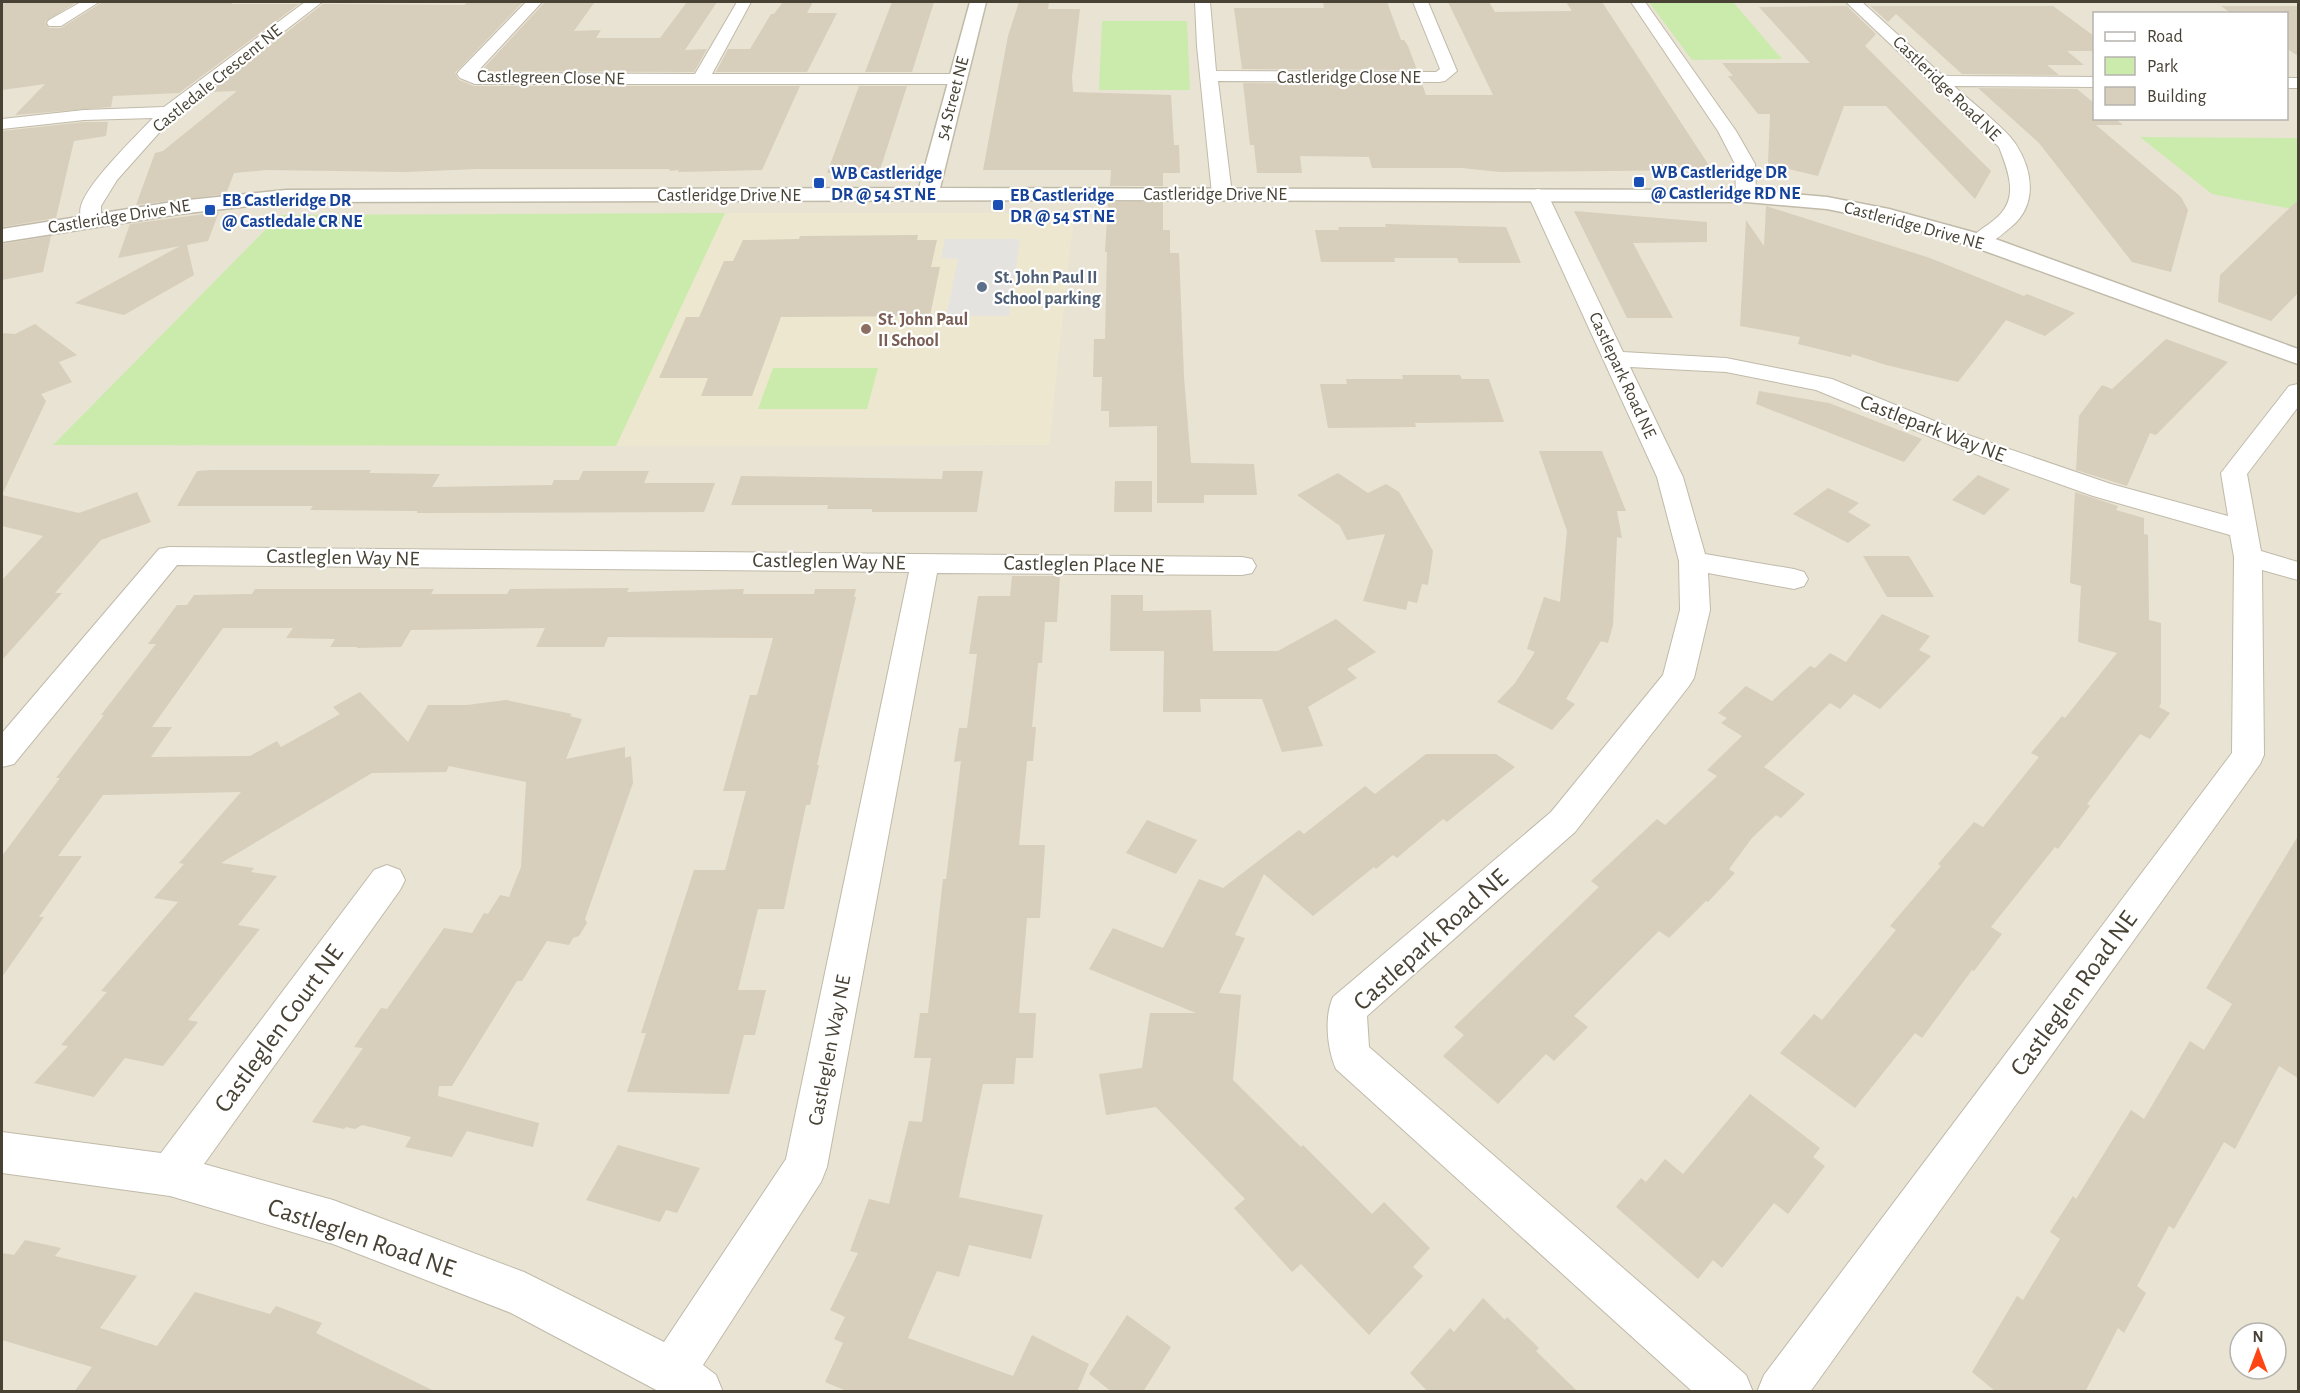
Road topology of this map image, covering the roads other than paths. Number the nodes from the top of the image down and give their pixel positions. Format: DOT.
graph roads {
  1 [pos="91,2"];
  2 [pos="314,2"];
  3 [pos="534,2"];
  4 [pos="744,2"];
  5 [pos="978,2"];
  6 [pos="1202,2"];
  7 [pos="1421,2"];
  8 [pos="1638,2"];
  9 [pos="1854,2"];
  10 [pos="55,23"];
  11 [pos="1209,76"];
  12 [pos="701,78"];
  13 [pos="956,79"];
  14 [pos="1940,81"];
  15 [pos="2093,82"];
  16 [pos="168,112"];
  17 [pos="2,124"];
  18 [pos="1222,194"];
  19 [pos="928,195"];
  20 [pos="1538,195"];
  21 [pos="1746,196"];
  22 [pos="92,220"];
  23 [pos="2,236"];
  24 [pos="1978,241"];
  25 [pos="2298,357"];
  26 [pos="1615,359"];
  27 [pos="2298,391"];
  28 [pos="2246,543"];
  29 [pos="1693,561"];
  30 [pos="925,562"];
  31 [pos="1242,566"];
  32 [pos="2298,571"];
  33 [pos="1794,579"];
  34 [pos="2,755"];
  35 [pos="387,880"];
  36 [pos="2,1152"];
  37 [pos="170,1175"];
  38 [pos="686,1381"];
  39 [pos="1729,1392"];
  40 [pos="1781,1392"];
  1 -- 10 [label="street"];
  2 -- 16 [label="street, Castledale Crescent NE"];
  3 -- 12 [label="street, Castlegreen Close NE"];
  4 -- 12 [label="street"];
  5 -- 13 [label="street, 54 Street NE"];
  6 -- 11 [label="street"];
  7 -- 11 [label="street, Castleridge Close NE"];
  8 -- 21 [label="street"];
  9 -- 14 [label="street, Castleridge Road NE"];
  11 -- 18 [label="street"];
  12 -- 13 [label="street, Castlegreen Close NE"];
  13 -- 19 [label="street, 54 Street NE"];
  14 -- 15 [label="street"];
  14 -- 24 [label="street, Castleridge Road NE"];
  16 -- 17 [label="street"];
  16 -- 22 [label="street, Castledale Crescent NE"];
  18 -- 19 [label="street, Castleridge Drive NE"];
  18 -- 20 [label="street, Castleridge Drive NE"];
  19 -- 22 [label="street, Castleridge Drive NE"];
  20 -- 21 [label="street, Castleridge Drive NE"];
  20 -- 26 [label="street, Castlepark Road NE"];
  21 -- 24 [label="street, Castleridge Drive NE"];
  22 -- 23 [label="street, Castleridge Drive NE"];
  24 -- 25 [label="street, Castleridge Drive NE"];
  26 -- 28 [label="street, Castlepark Way NE"];
  26 -- 29 [label="street, Castlepark Road NE"];
  27 -- 28 [label="street, Castleglen Road NE"];
  28 -- 32 [label="street"];
  28 -- 40 [label="street, Castleglen Road NE"];
  29 -- 33 [label="street"];
  29 -- 39 [label="street, Castlepark Road NE"];
  30 -- 31 [label="street, Castleglen Place NE"];
  30 -- 34 [label="street, Castleglen Way NE"];
  30 -- 38 [label="street, Castleglen Way NE"];
  35 -- 37 [label="street, Castleglen Court NE"];
  36 -- 37 [label="street, Castleglen Road NE"];
  37 -- 38 [label="street, Castleglen Road NE"];
}
